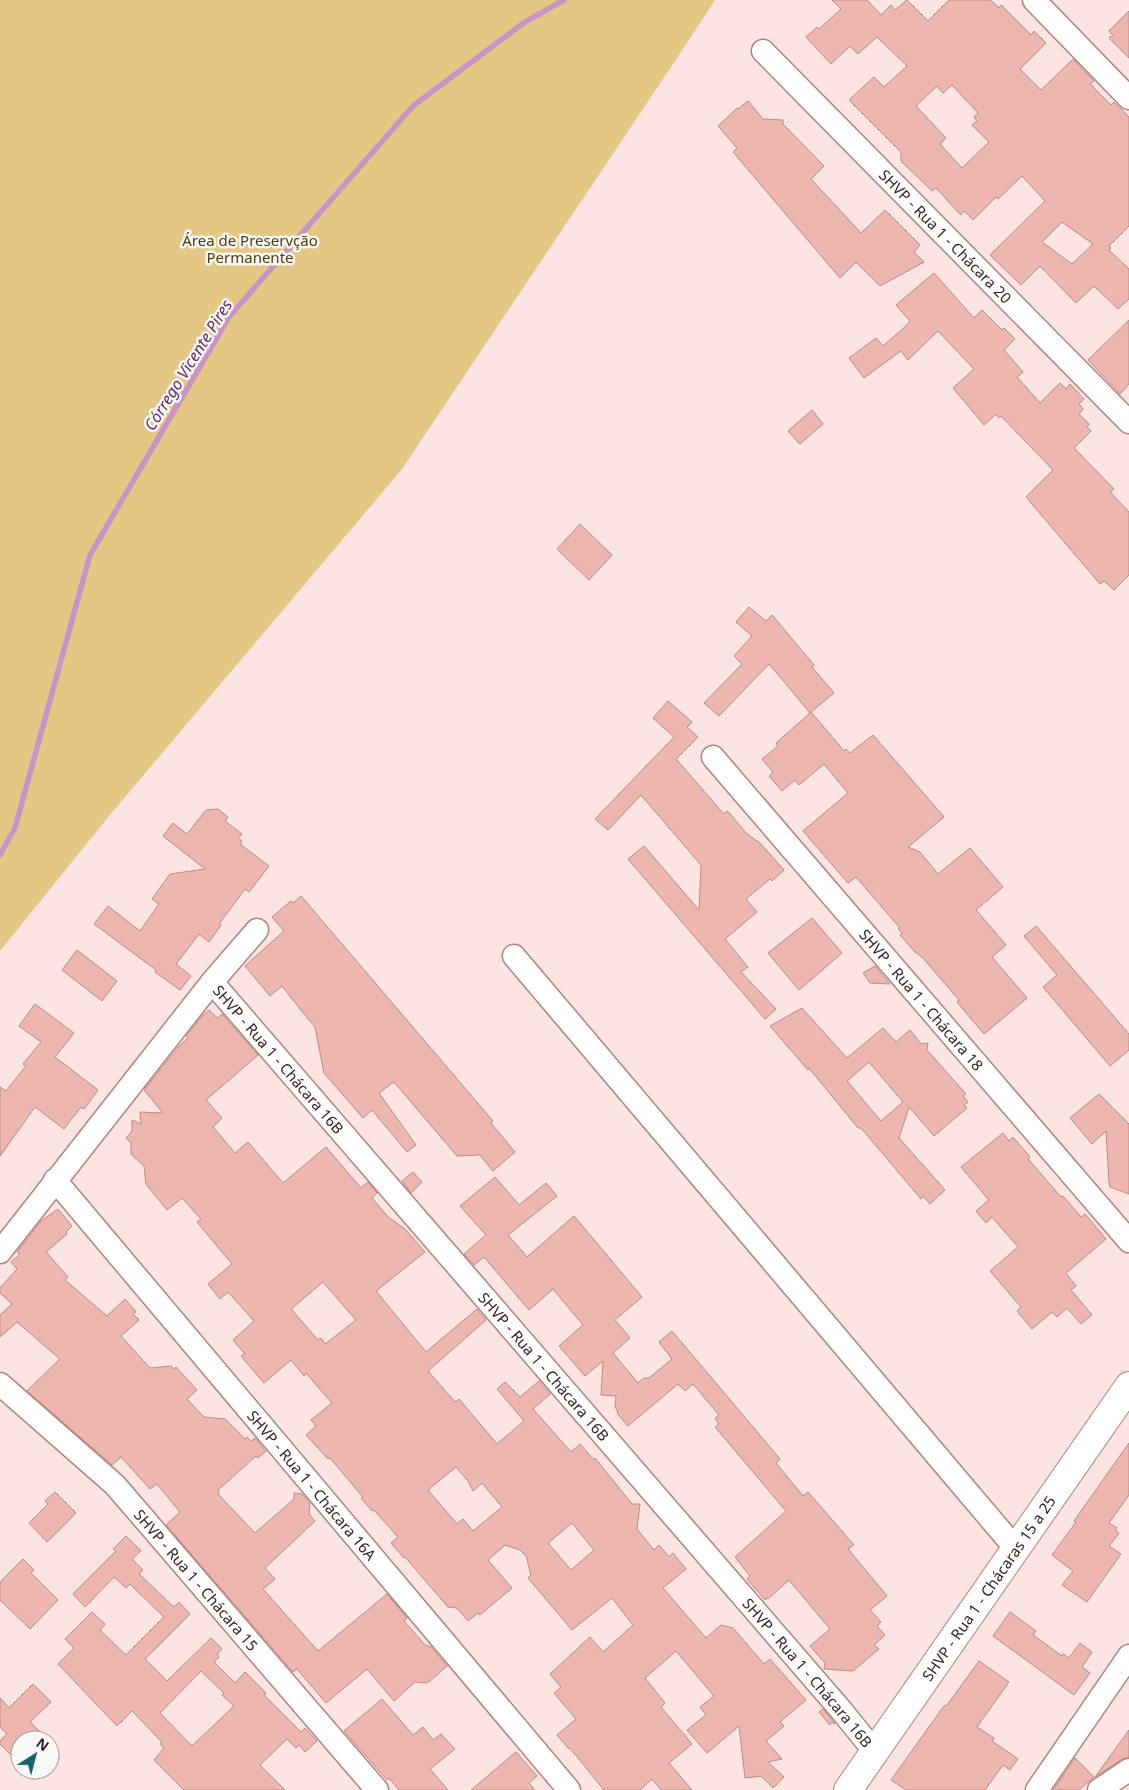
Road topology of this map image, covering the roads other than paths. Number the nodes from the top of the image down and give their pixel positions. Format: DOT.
graph roads {
  1 [pos="1034,0"];
  2 [pos="763,52"];
  3 [pos="1129,98"];
  4 [pos="1129,422"];
  5 [pos="713,758"];
  6 [pos="257,930"];
  7 [pos="514,956"];
  8 [pos="212,982"];
  9 [pos="55,1180"];
  10 [pos="1129,1241"];
  11 [pos="0,1252"];
  12 [pos="0,1384"];
  13 [pos="1129,1386"];
  14 [pos="1016,1549"];
  15 [pos="1129,1656"];
  16 [pos="875,1752"];
  17 [pos="1129,1770"];
  18 [pos="377,1790"];
  19 [pos="570,1790"];
  20 [pos="848,1790"];
  21 [pos="1038,1790"];
  22 [pos="1099,1790"];
  1 -- 3 [label="street"];
  2 -- 4 [label="street, SHVP - Rua 1 - Chácara 20"];
  5 -- 10 [label="street, SHVP - Rua 1 - Chácara 18"];
  6 -- 8 [label="street"];
  7 -- 14 [label="street"];
  8 -- 9 [label="street"];
  8 -- 16 [label="street, SHVP - Rua 1 - Chácara 16B"];
  9 -- 11 [label="street"];
  9 -- 19 [label="street, SHVP - Rua 1 - Chácara 16A"];
  12 -- 18 [label="street, SHVP - Rua 1 - Chácara 15"];
  13 -- 14 [label="street, SHVP - Rua 1 - Chácaras 15 a 25"];
  14 -- 16 [label="street, SHVP - Rua 1 - Chácaras 15 a 25"];
  15 -- 21 [label="street"];
  16 -- 20 [label="street, SHVP - Rua 1 - Chácaras 15 a 25"];
  17 -- 22 [label="street"];
}
